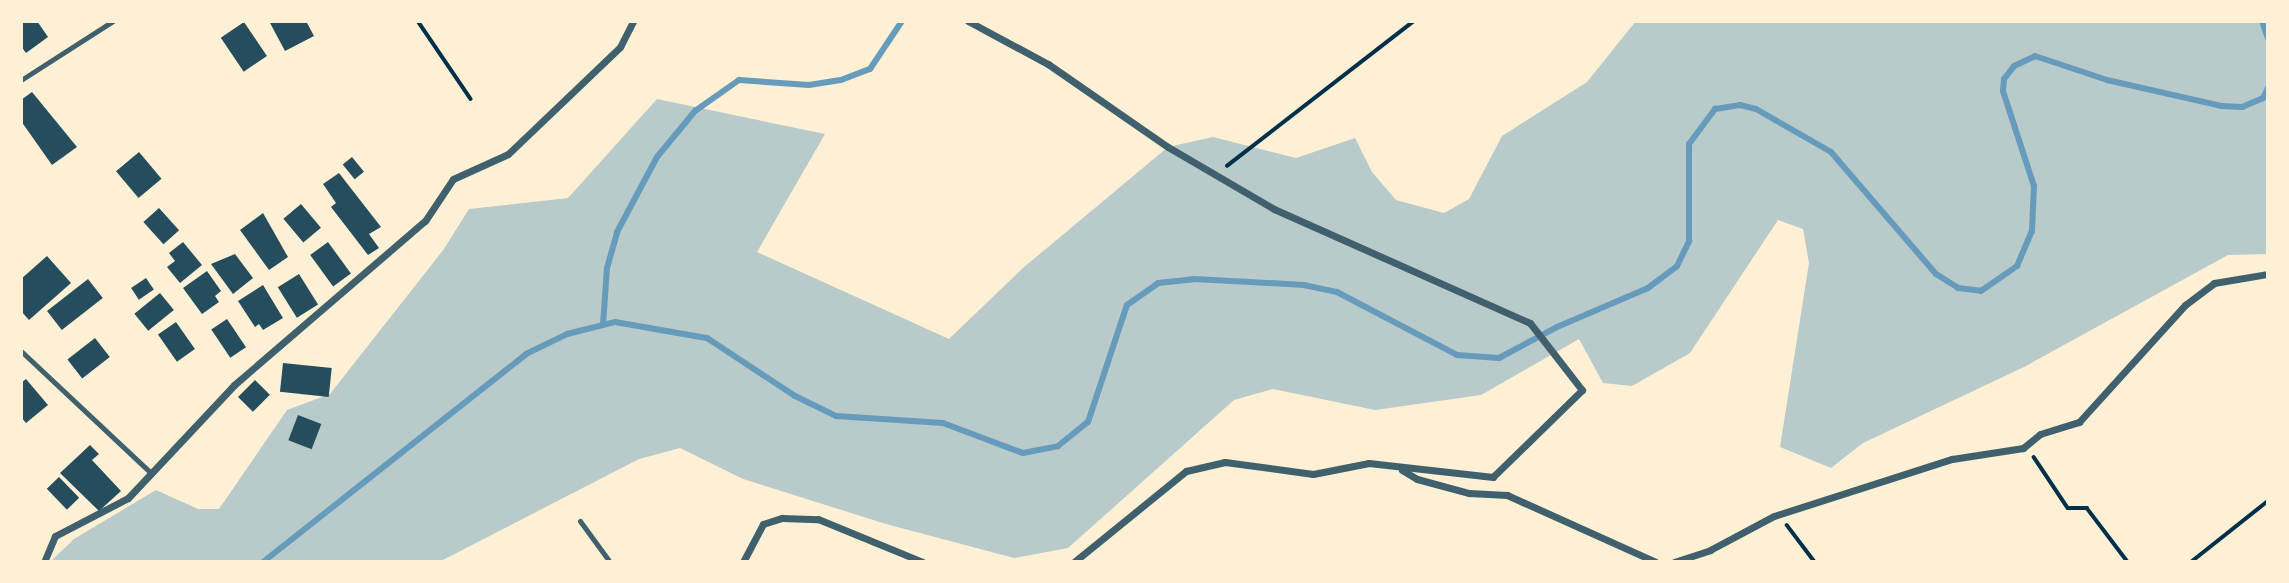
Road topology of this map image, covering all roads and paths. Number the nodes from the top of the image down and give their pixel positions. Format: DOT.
graph roads {
  1 [pos="113,21"];
  2 [pos="418,21"];
  3 [pos="633,21"];
  4 [pos="1414,21"];
  5 [pos="971,22"];
  6 [pos="21,80"];
  7 [pos="471,99"];
  8 [pos="1214,176"];
  9 [pos="2268,274"];
  10 [pos="21,351"];
  11 [pos="2026,445"];
  12 [pos="1398,467"];
  13 [pos="150,472"];
  14 [pos="2268,502"];
  15 [pos="1779,514"];
  16 [pos="580,522"];
  17 [pos="44,562"];
  18 [pos="610,562"];
  19 [pos="743,562"];
  20 [pos="923,562"];
  21 [pos="1074,562"];
  22 [pos="1656,562"];
  23 [pos="1674,562"];
  24 [pos="1815,562"];
  25 [pos="2129,562"];
  26 [pos="2191,562"];
  1 -- 6 [label="lane"];
  2 -- 7 [label="path"];
  3 -- 13 [label="street"];
  4 -- 8 [label="path"];
  5 -- 8 [label="street"];
  8 -- 12 [label="street"];
  9 -- 11 [label="street"];
  10 -- 13 [label="lane"];
  11 -- 15 [label="street"];
  11 -- 25 [label="path"];
  12 -- 21 [label="street"];
  12 -- 22 [label="street"];
  13 -- 17 [label="street"];
  14 -- 26 [label="path"];
  15 -- 23 [label="street"];
  15 -- 24 [label="path"];
  16 -- 18 [label="lane"];
  19 -- 20 [label="street"];
}
